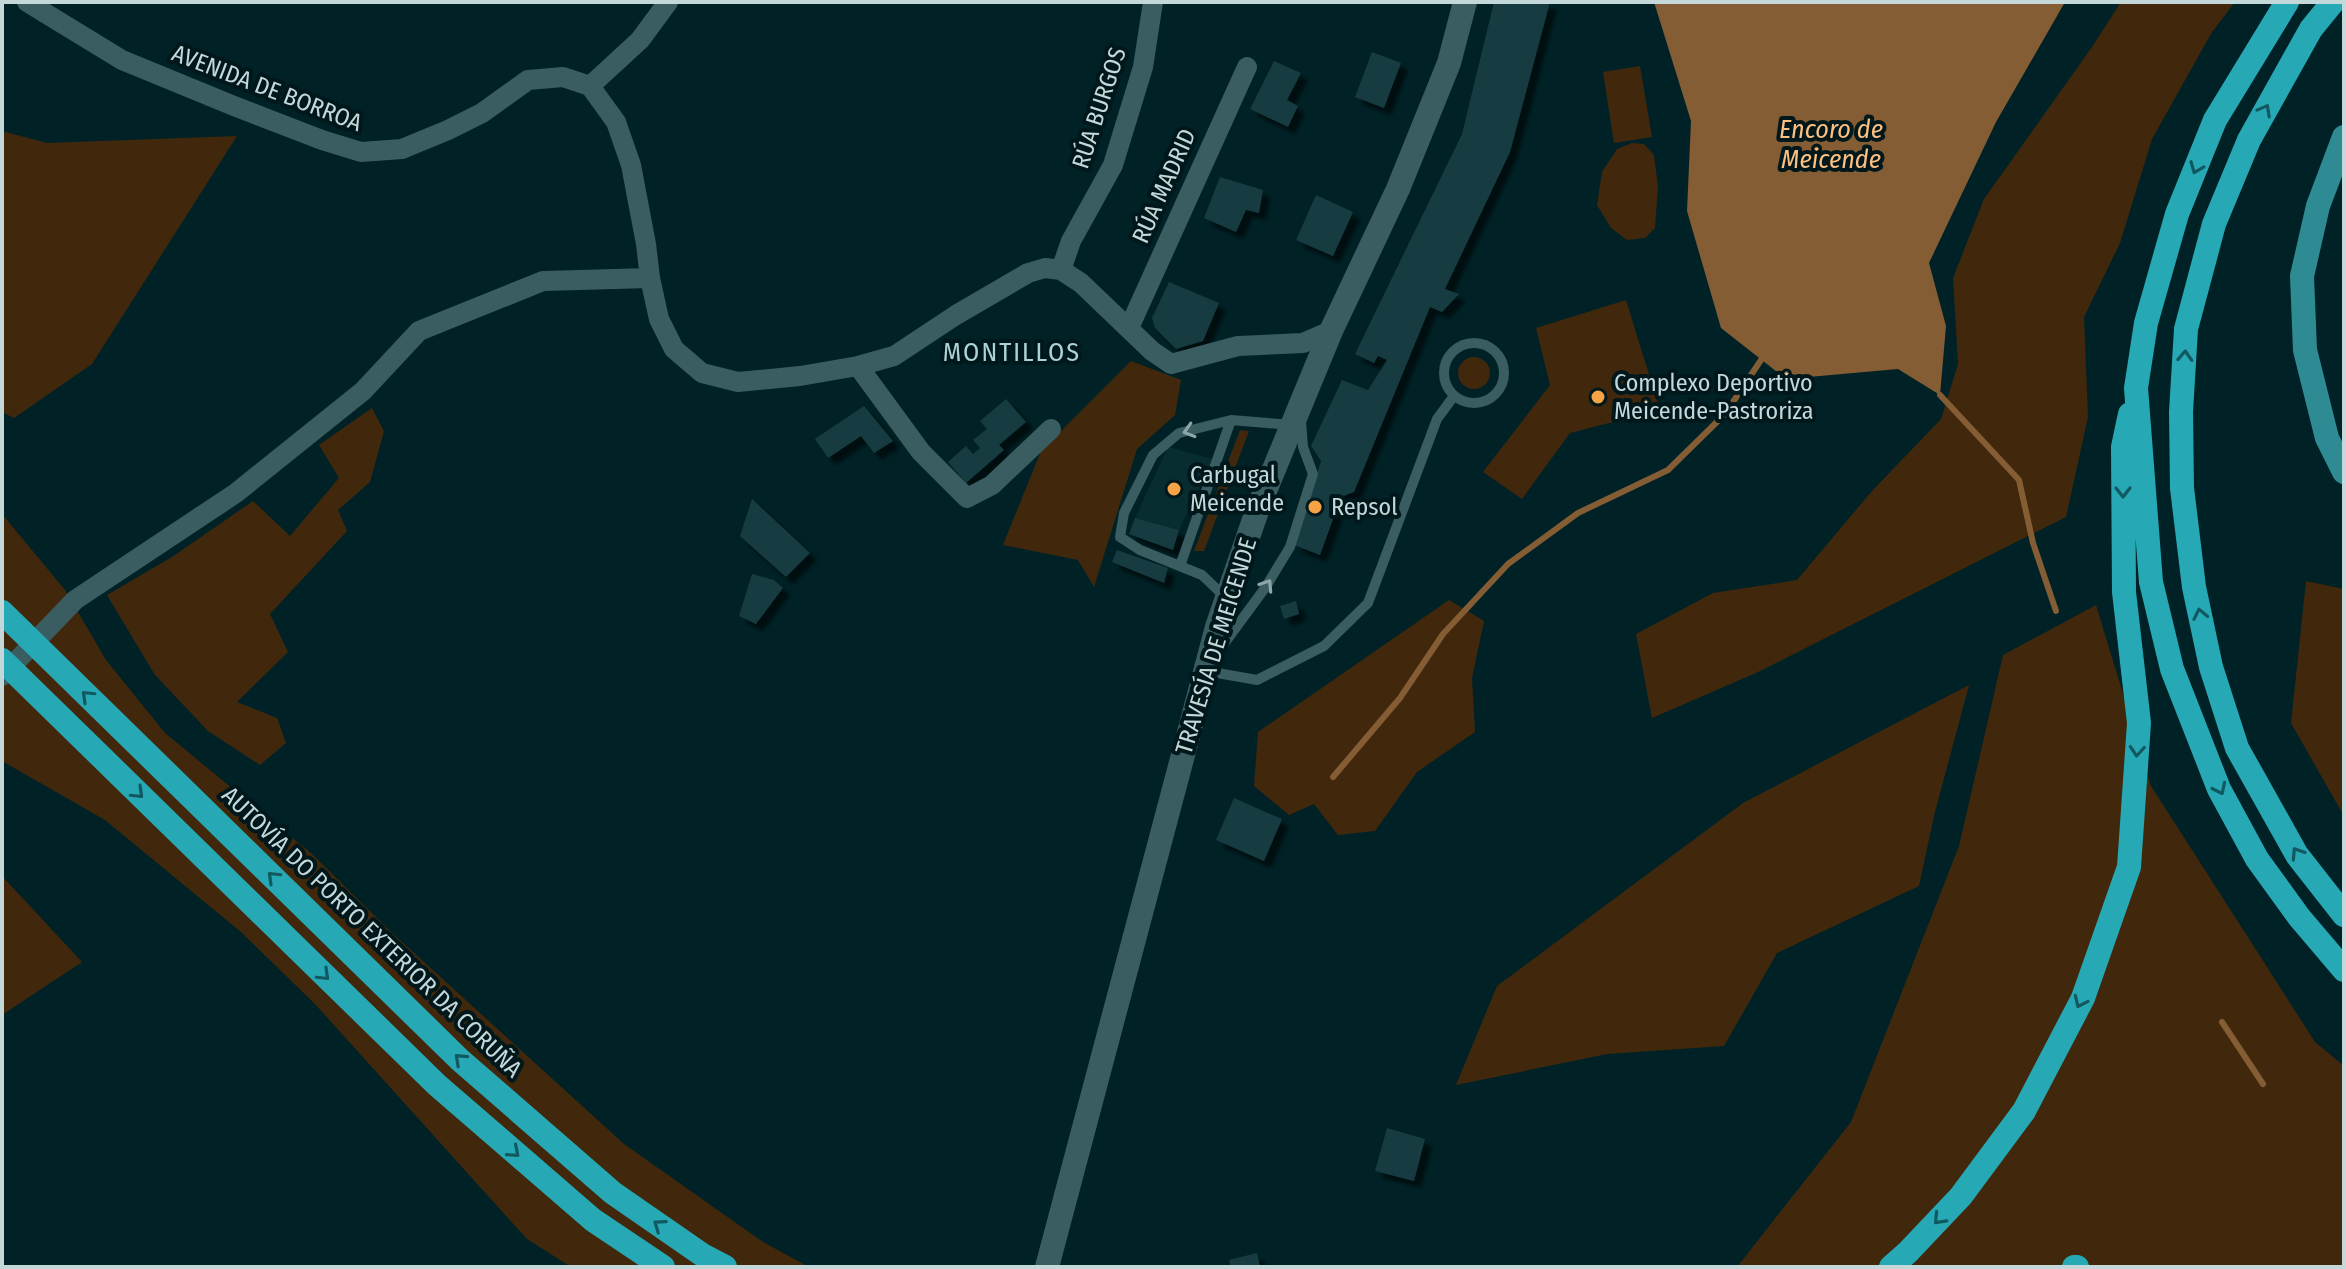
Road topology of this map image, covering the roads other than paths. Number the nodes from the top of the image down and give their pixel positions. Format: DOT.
graph roads {
  1 [pos="27,2"];
  2 [pos="668,2"];
  3 [pos="1153,2"];
  4 [pos="1465,2"];
  5 [pos="2287,2"];
  6 [pos="2333,2"];
  7 [pos="1247,67"];
  8 [pos="590,86"];
  9 [pos="2344,137"];
  10 [pos="1061,270"];
  11 [pos="650,278"];
  12 [pos="1129,328"];
  13 [pos="1331,331"];
  14 [pos="1272,343"];
  15 [pos="858,366"];
  16 [pos="1314,374"];
  17 [pos="2136,388"];
  18 [pos="1454,396"];
  19 [pos="1297,418"];
  20 [pos="1231,420"];
  21 [pos="1051,429"];
  22 [pos="2344,472"];
  23 [pos="1180,566"];
  24 [pos="1227,599"];
  25 [pos="2,612"];
  26 [pos="2,660"];
  27 [pos="1205,671"];
  28 [pos="2,676"];
  29 [pos="2344,915"];
  30 [pos="2344,970"];
  31 [pos="663,1267"];
  32 [pos="725,1267"];
  33 [pos="1047,1267"];
  34 [pos="1891,1267"];
  1 -- 8 [label="street, AVENIDA DE BORROA"];
  2 -- 8 [label="street"];
  3 -- 10 [label="street, RÚA BURGOS"];
  4 -- 13 [label="main road, TRAVESÍA DE MEICENDE"];
  5 -- 17 [label="highway, one-way"];
  29 -- 6 [label="highway, one-way"];
  7 -- 12 [label="street, RÚA MADRID"];
  8 -- 11 [label="street"];
  9 -- 22 [label="main road"];
  10 -- 12 [label="street"];
  10 -- 15 [label="street"];
  11 -- 15 [label="street"];
  11 -- 28 [label="street"];
  12 -- 14 [label="street"];
  13 -- 14 [label="street"];
  13 -- 16 [label="main road, TRAVESÍA DE MEICENDE"];
  14 -- 16 [label="street"];
  15 -- 21 [label="street"];
  16 -- 19 [label="main road, TRAVESÍA DE MEICENDE"];
  17 -- 30 [label="highway, one-way"];
  17 -- 34 [label="highway, one-way"];
  18 -- 18 [label="lane"];
  18 -- 27 [label="lane"];
  19 -- 20 [label="lane"];
  19 -- 24 [label="main road, TRAVESÍA DE MEICENDE"];
  27 -- 19 [label="lane, one-way"];
  20 -- 23 [label="lane"];
  20 -- 23 [label="lane, one-way"];
  23 -- 24 [label="lane"];
  24 -- 27 [label="main road, TRAVESÍA DE MEICENDE"];
  32 -- 25 [label="highway, AUTOVÍA DO PORTO EXTERIOR DA CORUÑA, one-way"];
  26 -- 31 [label="highway, one-way"];
  27 -- 33 [label="main road, TRAVESÍA DE MEICENDE"];
}
